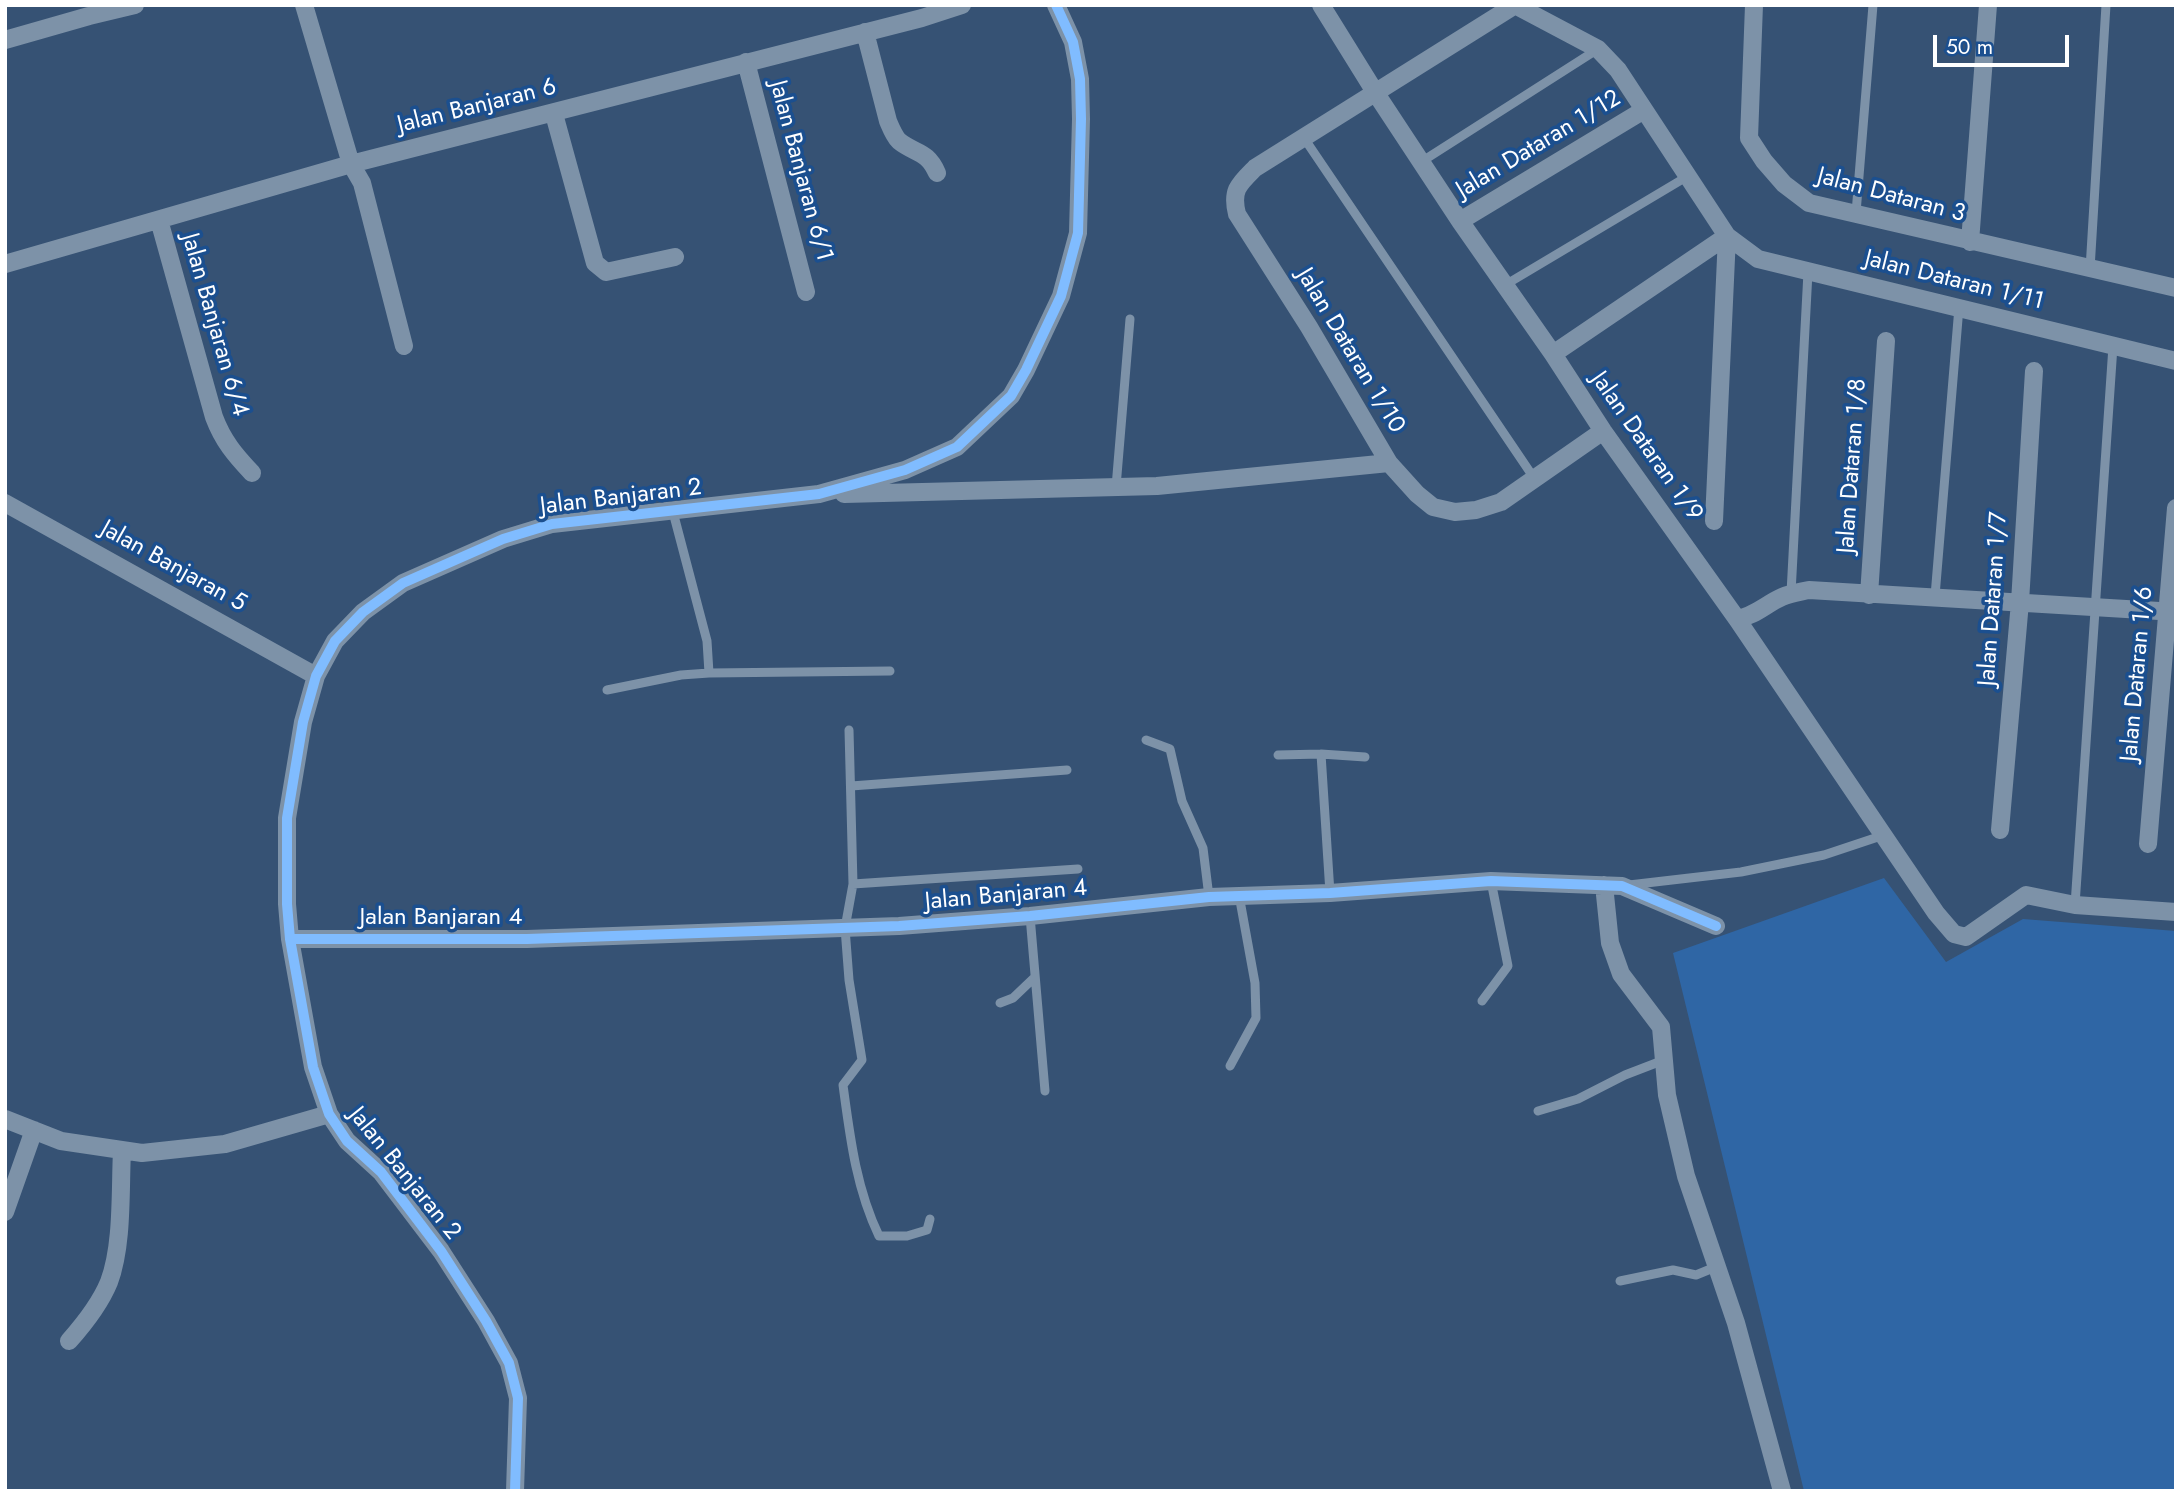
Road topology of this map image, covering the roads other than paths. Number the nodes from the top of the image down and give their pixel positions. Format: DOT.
graph roads {
  1 [pos="135,5"];
  2 [pos="304,5"];
  3 [pos="962,5"];
  4 [pos="1056,5"];
  5 [pos="1321,5"];
  6 [pos="1515,5"];
  7 [pos="1754,5"];
  8 [pos="1873,5"];
  9 [pos="1988,5"];
  10 [pos="2106,5"];
  11 [pos="114,8"];
  12 [pos="864,32"];
  13 [pos="5,40"];
  14 [pos="1598,50"];
  15 [pos="746,62"];
  16 [pos="1375,92"];
  17 [pos="1644,110"];
  18 [pos="554,114"];
  19 [pos="1304,138"];
  20 [pos="1421,162"];
  21 [pos="351,164"];
  22 [pos="937,173"];
  23 [pos="1688,176"];
  24 [pos="1856,213"];
  25 [pos="159,220"];
  26 [pos="1460,221"];
  27 [pos="1727,236"];
  28 [pos="1970,242"];
  29 [pos="675,257"];
  30 [pos="5,264"];
  31 [pos="2090,270"];
  32 [pos="1808,271"];
  33 [pos="1505,285"];
  34 [pos="2176,288"];
  35 [pos="806,292"];
  36 [pos="1959,307"];
  37 [pos="1130,319"];
  38 [pos="1886,341"];
  39 [pos="404,346"];
  40 [pos="2113,346"];
  41 [pos="1553,354"];
  42 [pos="2176,361"];
  43 [pos="2034,371"];
  44 [pos="1602,431"];
  45 [pos="1389,463"];
  46 [pos="252,473"];
  47 [pos="1534,478"];
  48 [pos="1116,487"];
  49 [pos="819,494"];
  50 [pos="5,503"];
  51 [pos="2176,508"];
  52 [pos="673,512"];
  53 [pos="1714,521"];
  54 [pos="1791,593"];
  55 [pos="1869,595"];
  56 [pos="1935,596"];
  57 [pos="2020,602"];
  58 [pos="2095,609"];
  59 [pos="2172,612"];
  60 [pos="1737,620"];
  61 [pos="890,671"];
  62 [pos="709,673"];
  63 [pos="316,676"];
  64 [pos="607,690"];
  65 [pos="849,730"];
  66 [pos="1146,740"];
  67 [pos="1321,754"];
  68 [pos="1278,755"];
  69 [pos="1365,757"];
  70 [pos="1067,770"];
  71 [pos="851,786"];
  72 [pos="2000,830"];
  73 [pos="1884,835"];
  74 [pos="2148,844"];
  75 [pos="1078,869"];
  76 [pos="1491,881"];
  77 [pos="853,884"];
  78 [pos="1613,886"];
  79 [pos="1330,892"];
  80 [pos="1239,895"];
  81 [pos="1209,897"];
  82 [pos="2075,905"];
  83 [pos="2176,912"];
  84 [pos="1030,916"];
  85 [pos="1716,926"];
  86 [pos="845,928"];
  87 [pos="290,939"];
  88 [pos="1035,977"];
  89 [pos="1482,1002"];
  90 [pos="1000,1003"];
  91 [pos="1664,1060"];
  92 [pos="1230,1066"];
  93 [pos="1045,1091"];
  94 [pos="1538,1111"];
  95 [pos="329,1114"];
  96 [pos="5,1119"];
  97 [pos="34,1130"];
  98 [pos="122,1150"];
  99 [pos="5,1212"];
  100 [pos="930,1219"];
  101 [pos="1718,1266"];
  102 [pos="1620,1281"];
  103 [pos="69,1341"];
  104 [pos="515,1491"];
  105 [pos="1783,1491"];
  1 -- 11 [label="street"];
  2 -- 21 [label="street"];
  3 -- 12 [label="street, Jalan Banjaran 6"];
  4 -- 49 [label="street, Jalan Banjaran 2"];
  5 -- 16 [label="street, Jalan Dataran 1/9"];
  6 -- 14 [label="street"];
  6 -- 16 [label="street, Jalan Dataran 1/10"];
  7 -- 24 [label="street, Jalan Dataran 3"];
  8 -- 24 [label="lane"];
  9 -- 28 [label="street"];
  10 -- 31 [label="lane"];
  11 -- 13 [label="street"];
  12 -- 15 [label="street, Jalan Banjaran 6"];
  12 -- 22 [label="street"];
  14 -- 17 [label="street"];
  14 -- 20 [label="lane"];
  15 -- 18 [label="street, Jalan Banjaran 6"];
  15 -- 35 [label="street, Jalan Banjaran 6/1"];
  16 -- 19 [label="street, Jalan Dataran 1/10"];
  16 -- 20 [label="street, Jalan Dataran 1/9"];
  17 -- 23 [label="street"];
  17 -- 26 [label="street, Jalan Dataran 1/12"];
  18 -- 21 [label="street, Jalan Banjaran 6"];
  18 -- 29 [label="street"];
  19 -- 45 [label="street, Jalan Dataran 1/10"];
  19 -- 47 [label="lane"];
  20 -- 26 [label="street, Jalan Dataran 1/9"];
  21 -- 25 [label="street, Jalan Banjaran 6"];
  21 -- 39 [label="street"];
  23 -- 27 [label="street"];
  23 -- 33 [label="lane"];
  24 -- 28 [label="street, Jalan Dataran 3"];
  25 -- 30 [label="street, Jalan Banjaran 6"];
  25 -- 46 [label="street, Jalan Banjaran 6/4"];
  26 -- 33 [label="street, Jalan Dataran 1/9"];
  27 -- 32 [label="street, Jalan Dataran 1/11"];
  27 -- 41 [label="street"];
  27 -- 53 [label="street"];
  28 -- 31 [label="street, Jalan Dataran 3"];
  31 -- 34 [label="street, Jalan Dataran 3"];
  32 -- 36 [label="street, Jalan Dataran 1/11"];
  32 -- 54 [label="lane"];
  33 -- 41 [label="street, Jalan Dataran 1/9"];
  36 -- 40 [label="street, Jalan Dataran 1/11"];
  36 -- 56 [label="lane"];
  37 -- 48 [label="lane"];
  38 -- 55 [label="street, Jalan Dataran 1/8"];
  40 -- 42 [label="street, Jalan Dataran 1/11"];
  40 -- 58 [label="lane"];
  41 -- 44 [label="street, Jalan Dataran 1/9"];
  43 -- 57 [label="street, Jalan Dataran 1/7"];
  44 -- 47 [label="street, Jalan Dataran 1/10"];
  44 -- 60 [label="street, Jalan Dataran 1/9"];
  45 -- 47 [label="street, Jalan Dataran 1/10"];
  45 -- 48 [label="street"];
  48 -- 49 [label="street"];
  49 -- 52 [label="street, Jalan Banjaran 2"];
  50 -- 63 [label="street, Jalan Banjaran 5"];
  51 -- 59 [label="street, Jalan Dataran 1/6"];
  52 -- 62 [label="lane"];
  52 -- 63 [label="street, Jalan Banjaran 2"];
  54 -- 55 [label="street"];
  54 -- 60 [label="street"];
  55 -- 56 [label="street"];
  56 -- 57 [label="street"];
  57 -- 58 [label="street"];
  57 -- 72 [label="street, Jalan Dataran 1/7"];
  58 -- 59 [label="street"];
  58 -- 82 [label="lane"];
  59 -- 74 [label="street, Jalan Dataran 1/6"];
  60 -- 73 [label="street, Jalan Dataran 1/9"];
  61 -- 62 [label="lane"];
  62 -- 64 [label="lane"];
  63 -- 87 [label="street, Jalan Banjaran 2"];
  65 -- 71 [label="lane"];
  66 -- 81 [label="lane"];
  67 -- 68 [label="lane"];
  67 -- 69 [label="lane"];
  67 -- 79 [label="lane"];
  70 -- 71 [label="lane"];
  71 -- 77 [label="lane"];
  73 -- 78 [label="lane"];
  73 -- 82 [label="street, Jalan Dataran 1/9"];
  75 -- 77 [label="lane"];
  76 -- 78 [label="street, Jalan Banjaran 4"];
  76 -- 79 [label="street, Jalan Banjaran 4"];
  76 -- 89 [label="lane"];
  77 -- 86 [label="lane"];
  78 -- 85 [label="street, Jalan Banjaran 4"];
  78 -- 91 [label="street"];
  79 -- 80 [label="street, Jalan Banjaran 4"];
  80 -- 81 [label="street, Jalan Banjaran 4"];
  80 -- 92 [label="lane"];
  81 -- 84 [label="street, Jalan Banjaran 4"];
  82 -- 83 [label="street"];
  84 -- 86 [label="street, Jalan Banjaran 4"];
  84 -- 88 [label="lane"];
  86 -- 87 [label="street, Jalan Banjaran 4"];
  86 -- 100 [label="lane"];
  87 -- 95 [label="street, Jalan Banjaran 2"];
  88 -- 90 [label="lane"];
  88 -- 93 [label="lane"];
  91 -- 94 [label="lane"];
  91 -- 101 [label="street"];
  95 -- 98 [label="street"];
  95 -- 104 [label="street, Jalan Banjaran 2"];
  96 -- 97 [label="street"];
  97 -- 98 [label="street"];
  97 -- 99 [label="street"];
  98 -- 103 [label="street"];
  101 -- 102 [label="lane"];
  101 -- 105 [label="street"];
}
